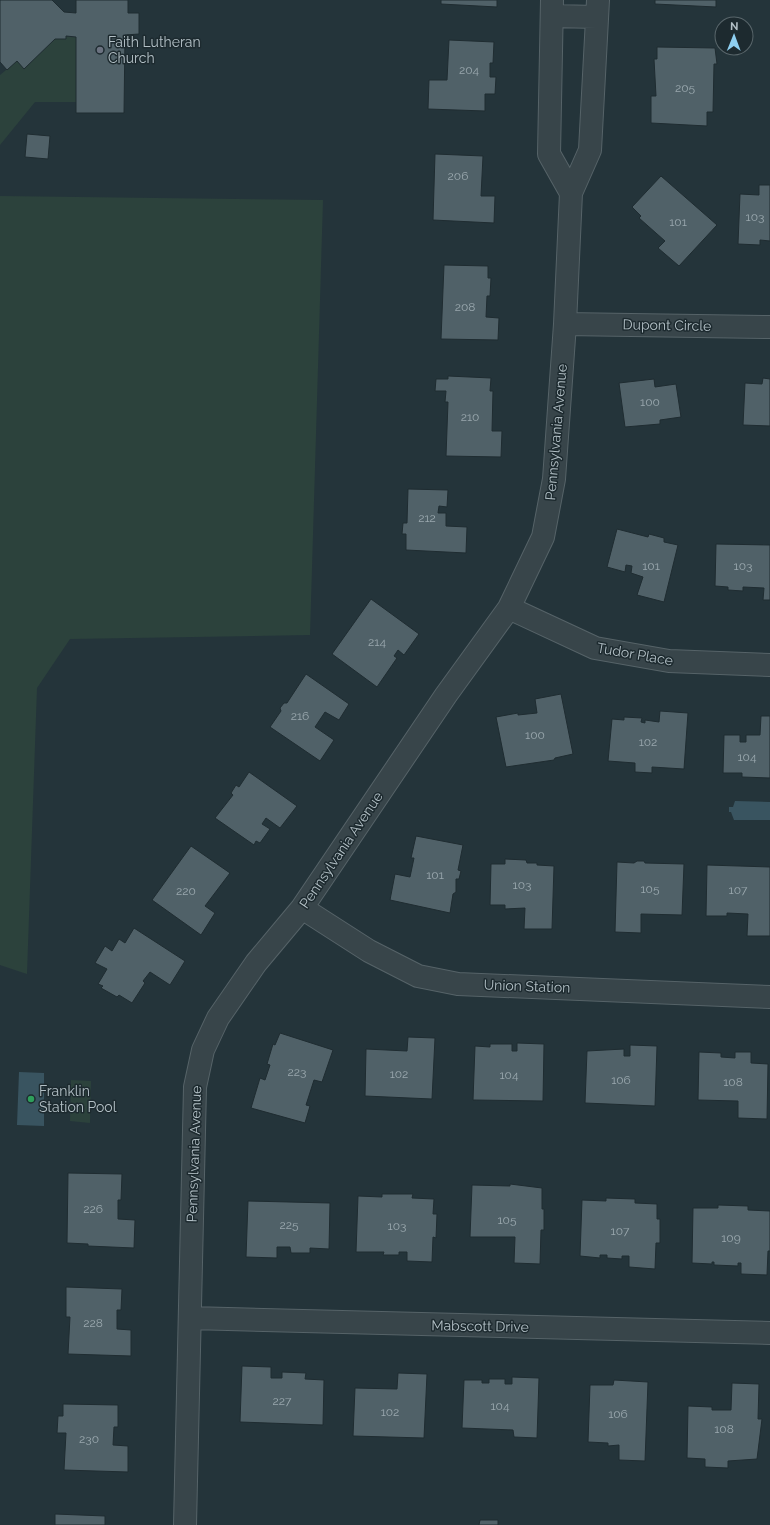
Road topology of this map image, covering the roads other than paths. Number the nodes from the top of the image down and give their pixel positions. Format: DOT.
graph roads {
  1 [pos="552,8"];
  2 [pos="597,8"];
  3 [pos="571,193"];
  4 [pos="565,324"];
  5 [pos="770,327"];
  6 [pos="509,608"];
  7 [pos="770,664"];
  8 [pos="302,908"];
  9 [pos="770,997"];
  10 [pos="190,1318"];
  11 [pos="770,1333"];
  12 [pos="185,1525"];
  1 -- 2 [label="street"];
  1 -- 3 [label="street"];
  2 -- 3 [label="street, Pennsylvania Avenue"];
  3 -- 4 [label="street, Pennsylvania Avenue"];
  4 -- 5 [label="street, Dupont Circle"];
  4 -- 6 [label="street, Pennsylvania Avenue"];
  6 -- 7 [label="street, Tudor Place"];
  6 -- 8 [label="street, Pennsylvania Avenue"];
  8 -- 9 [label="street, Union Station"];
  8 -- 10 [label="street, Pennsylvania Avenue"];
  10 -- 11 [label="street, Mabscott Drive"];
  10 -- 12 [label="street, Pennsylvania Avenue"];
}
